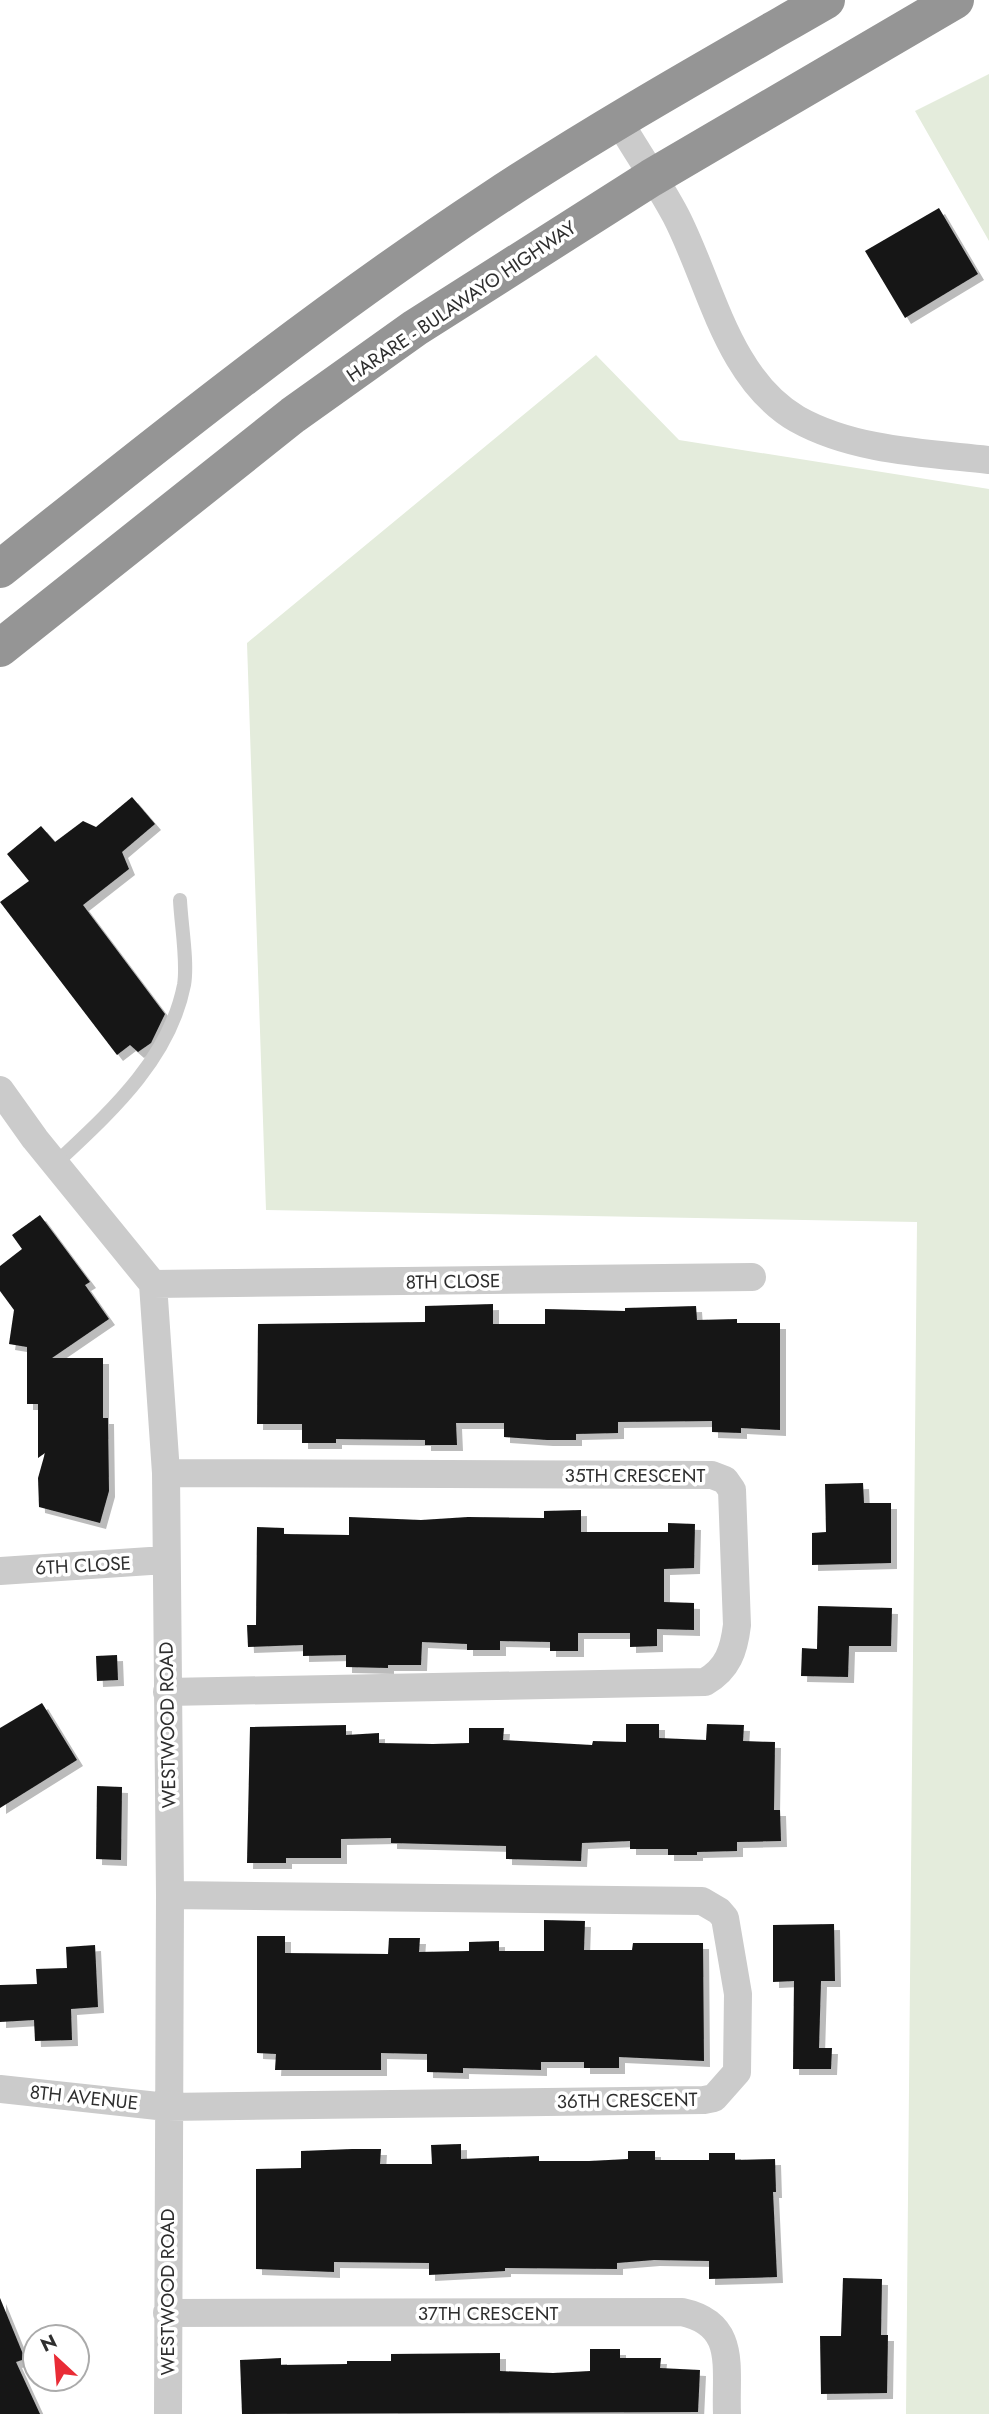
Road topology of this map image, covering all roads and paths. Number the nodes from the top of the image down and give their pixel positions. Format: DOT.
graph roads {
  1 [pos="826,0"];
  2 [pos="955,0"];
  3 [pos="618,120"];
  4 [pos="651,178"];
  5 [pos="989,460"];
  6 [pos="0,569"];
  7 [pos="0,648"];
  8 [pos="180,900"];
  9 [pos="0,1090"];
  10 [pos="55,1164"];
  11 [pos="752,1277"];
  12 [pos="153,1284"];
  13 [pos="166,1473"];
  14 [pos="165,1560"];
  15 [pos="0,1571"];
  16 [pos="167,1692"];
  17 [pos="170,1895"];
  18 [pos="0,2089"];
  19 [pos="167,2107"];
  20 [pos="167,2313"];
  21 [pos="168,2414"];
  22 [pos="727,2414"];
  1 -- 3 [label="highway"];
  2 -- 4 [label="highway, HARARE - BULAWAYO HIGHWAY"];
  3 -- 4 [label="street"];
  3 -- 6 [label="highway"];
  4 -- 5 [label="street"];
  4 -- 7 [label="highway, HARARE - BULAWAYO HIGHWAY"];
  8 -- 10 [label="lane"];
  9 -- 10 [label="street"];
  10 -- 12 [label="street"];
  11 -- 12 [label="street, 8TH CLOSE"];
  12 -- 13 [label="street, WESTWOOD ROAD"];
  13 -- 14 [label="street, WESTWOOD ROAD"];
  13 -- 16 [label="street, 35TH CRESCENT"];
  14 -- 15 [label="street, 6TH CLOSE"];
  14 -- 16 [label="street, WESTWOOD ROAD"];
  16 -- 17 [label="street, WESTWOOD ROAD"];
  17 -- 19 [label="street, WESTWOOD ROAD"];
  17 -- 19 [label="street, 36TH CRESCENT"];
  18 -- 19 [label="street, 8TH AVENUE"];
  19 -- 20 [label="street, WESTWOOD ROAD"];
  20 -- 21 [label="street, WESTWOOD ROAD"];
  20 -- 22 [label="street, 37TH CRESCENT"];
}
